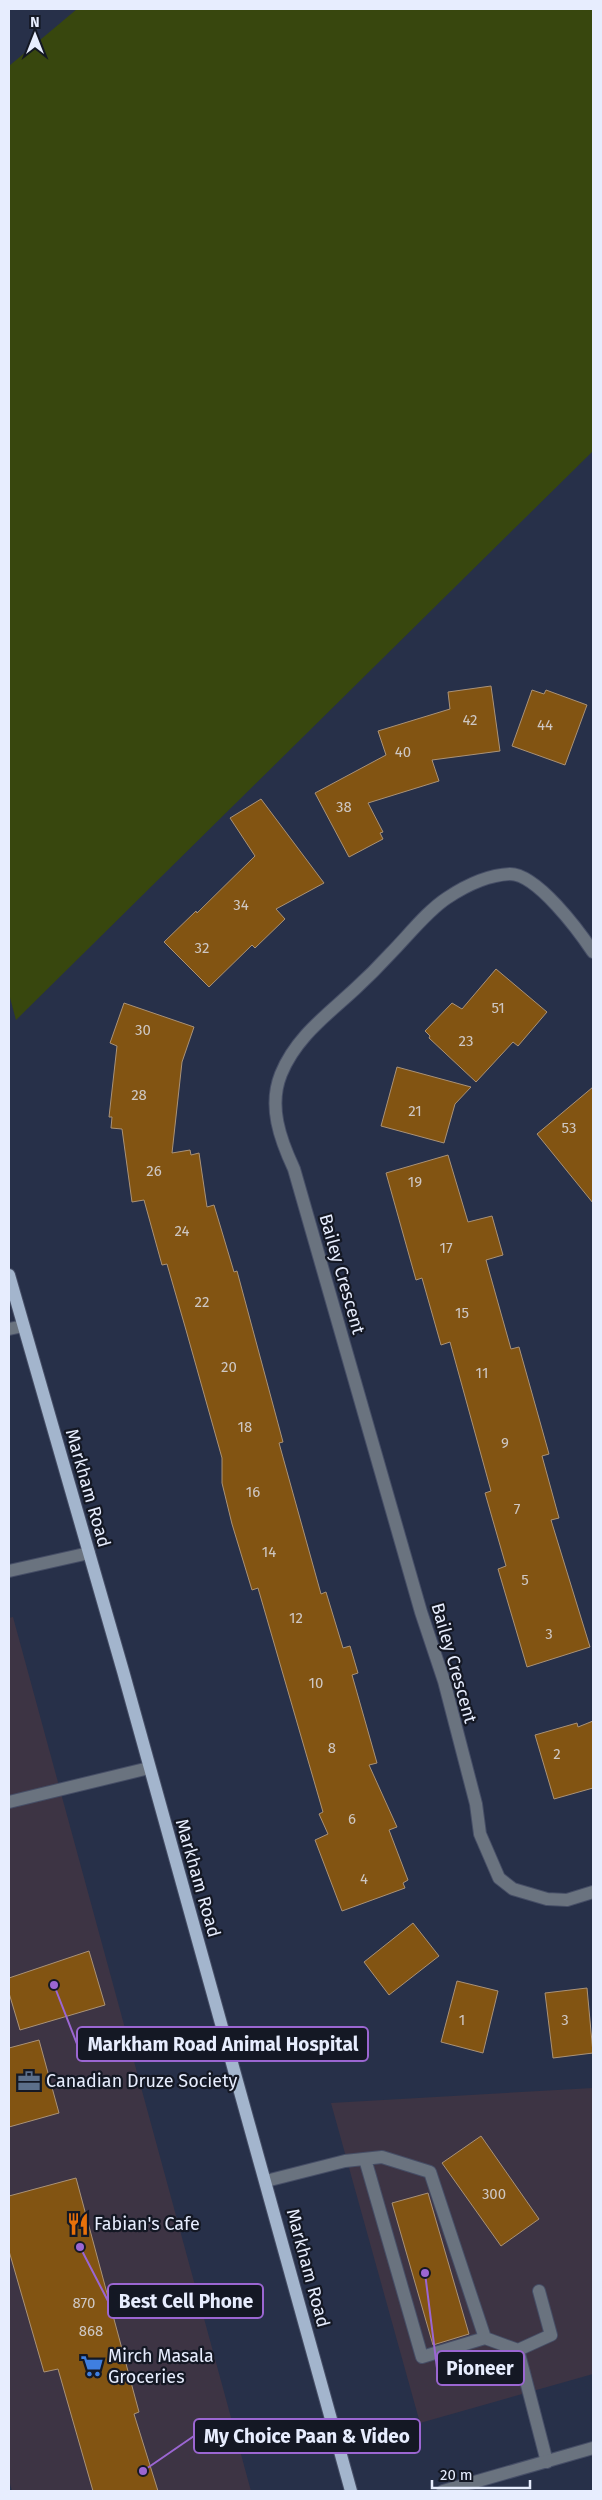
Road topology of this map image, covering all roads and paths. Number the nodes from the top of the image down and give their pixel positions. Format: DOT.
graph roads {
  1 [pos="593,952"];
  2 [pos="9,1275"];
  3 [pos="23,1326"];
  4 [pos="9,1329"];
  5 [pos="89,1553"];
  6 [pos="9,1571"];
  7 [pos="149,1768"];
  8 [pos="9,1802"];
  9 [pos="593,1892"];
  10 [pos="365,2159"];
  11 [pos="266,2181"];
  12 [pos="398,2223"];
  13 [pos="385,2228"];
  14 [pos="408,2260"];
  15 [pos="396,2264"];
  16 [pos="539,2291"];
  17 [pos="421,2301"];
  18 [pos="408,2305"];
  19 [pos="485,2338"];
  20 [pos="518,2350"];
  21 [pos="593,2448"];
  22 [pos="547,2462"];
  23 [pos="352,2491"];
  24 [pos="443,2491"];
  1 -- 9 [label="street, Bailey Crescent"];
  2 -- 3 [label="main road, Markham Road"];
  3 -- 4 [label="street"];
  3 -- 5 [label="main road, Markham Road"];
  5 -- 6 [label="street"];
  5 -- 7 [label="main road, Markham Road"];
  7 -- 8 [label="street"];
  7 -- 11 [label="main road, Markham Road"];
  10 -- 11 [label="street"];
  10 -- 13 [label="street"];
  10 -- 19 [label="street"];
  11 -- 23 [label="main road, Markham Road"];
  12 -- 13 [label="street"];
  13 -- 15 [label="street"];
  14 -- 15 [label="street"];
  15 -- 18 [label="street"];
  16 -- 20 [label="street"];
  17 -- 18 [label="street"];
  18 -- 19 [label="street"];
  19 -- 20 [label="street"];
  20 -- 22 [label="street"];
  21 -- 22 [label="street"];
  22 -- 24 [label="street"];
}
